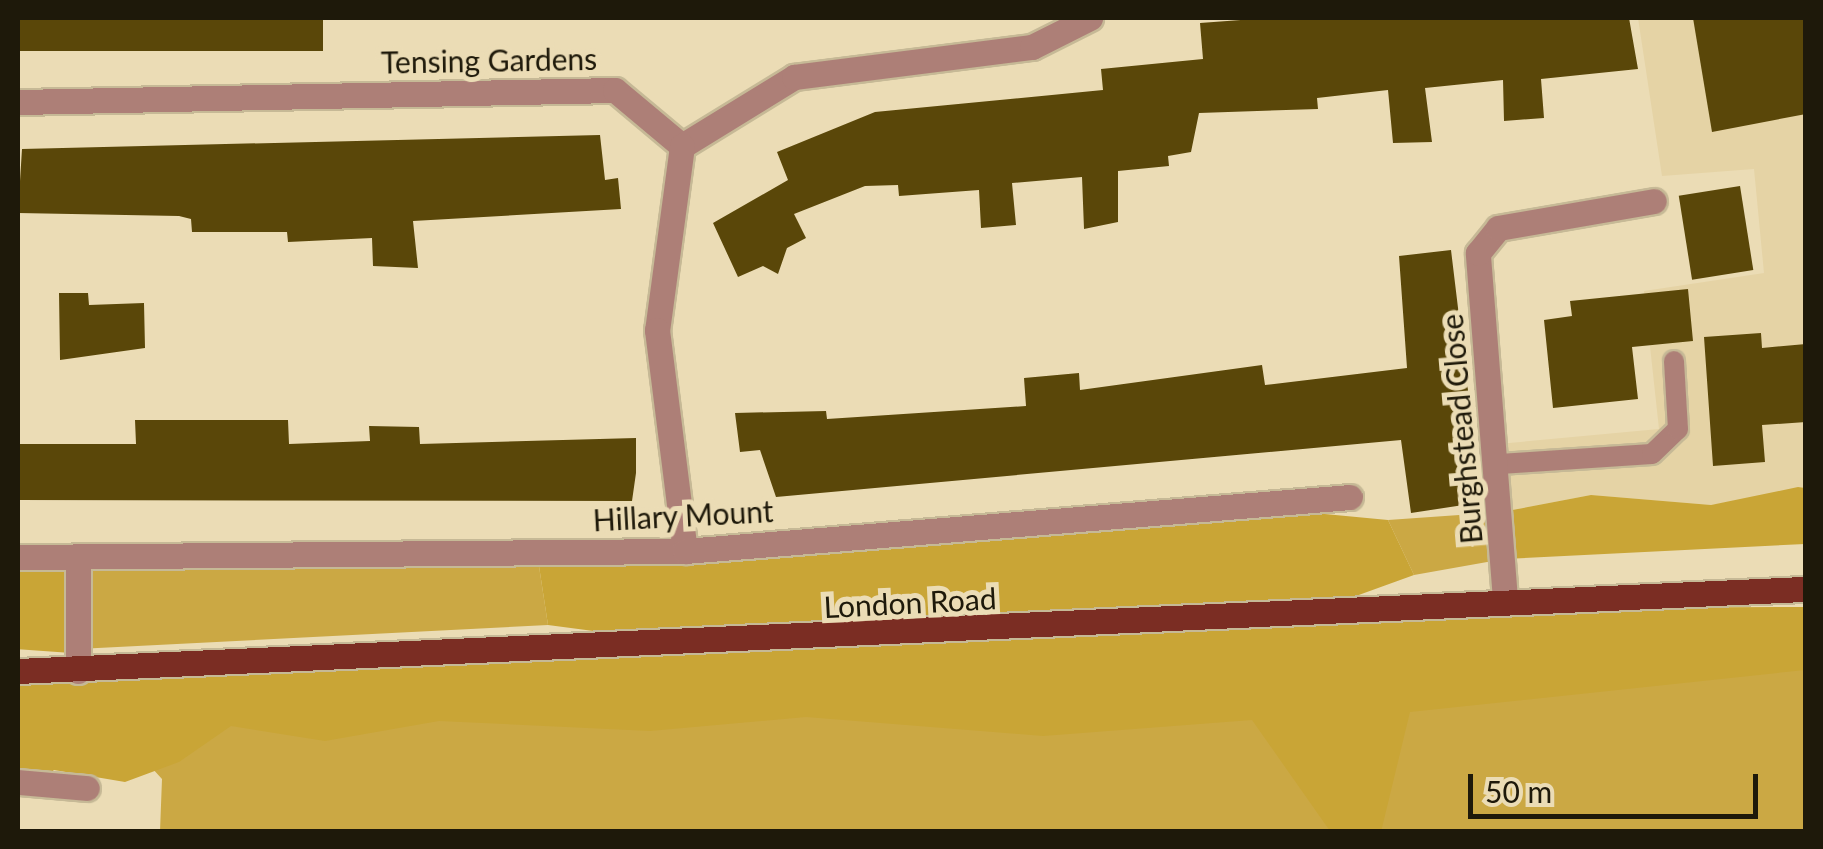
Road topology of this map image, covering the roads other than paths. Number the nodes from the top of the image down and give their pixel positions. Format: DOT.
graph roads {
  1 [pos="1090,18"];
  2 [pos="18,102"];
  3 [pos="682,146"];
  4 [pos="1654,202"];
  5 [pos="1674,361"];
  6 [pos="1500,464"];
  7 [pos="1350,497"];
  8 [pos="685,551"];
  9 [pos="18,557"];
  10 [pos="78,561"];
  11 [pos="1806,589"];
  12 [pos="1506,600"];
  13 [pos="18,671"];
  14 [pos="78,671"];
  15 [pos="18,782"];
  16 [pos="87,788"];
  1 -- 3 [label="street"];
  2 -- 3 [label="street, Tensing Gardens"];
  3 -- 8 [label="street"];
  4 -- 6 [label="street, Burghstead Close"];
  5 -- 6 [label="lane"];
  6 -- 12 [label="street, Burghstead Close"];
  7 -- 8 [label="street, Hillary Mount"];
  8 -- 10 [label="street, Hillary Mount"];
  9 -- 10 [label="street, Hillary Mount"];
  10 -- 14 [label="street"];
  11 -- 12 [label="main road, London Road"];
  12 -- 14 [label="main road, London Road"];
  13 -- 14 [label="main road, London Road"];
  15 -- 16 [label="street"];
}
